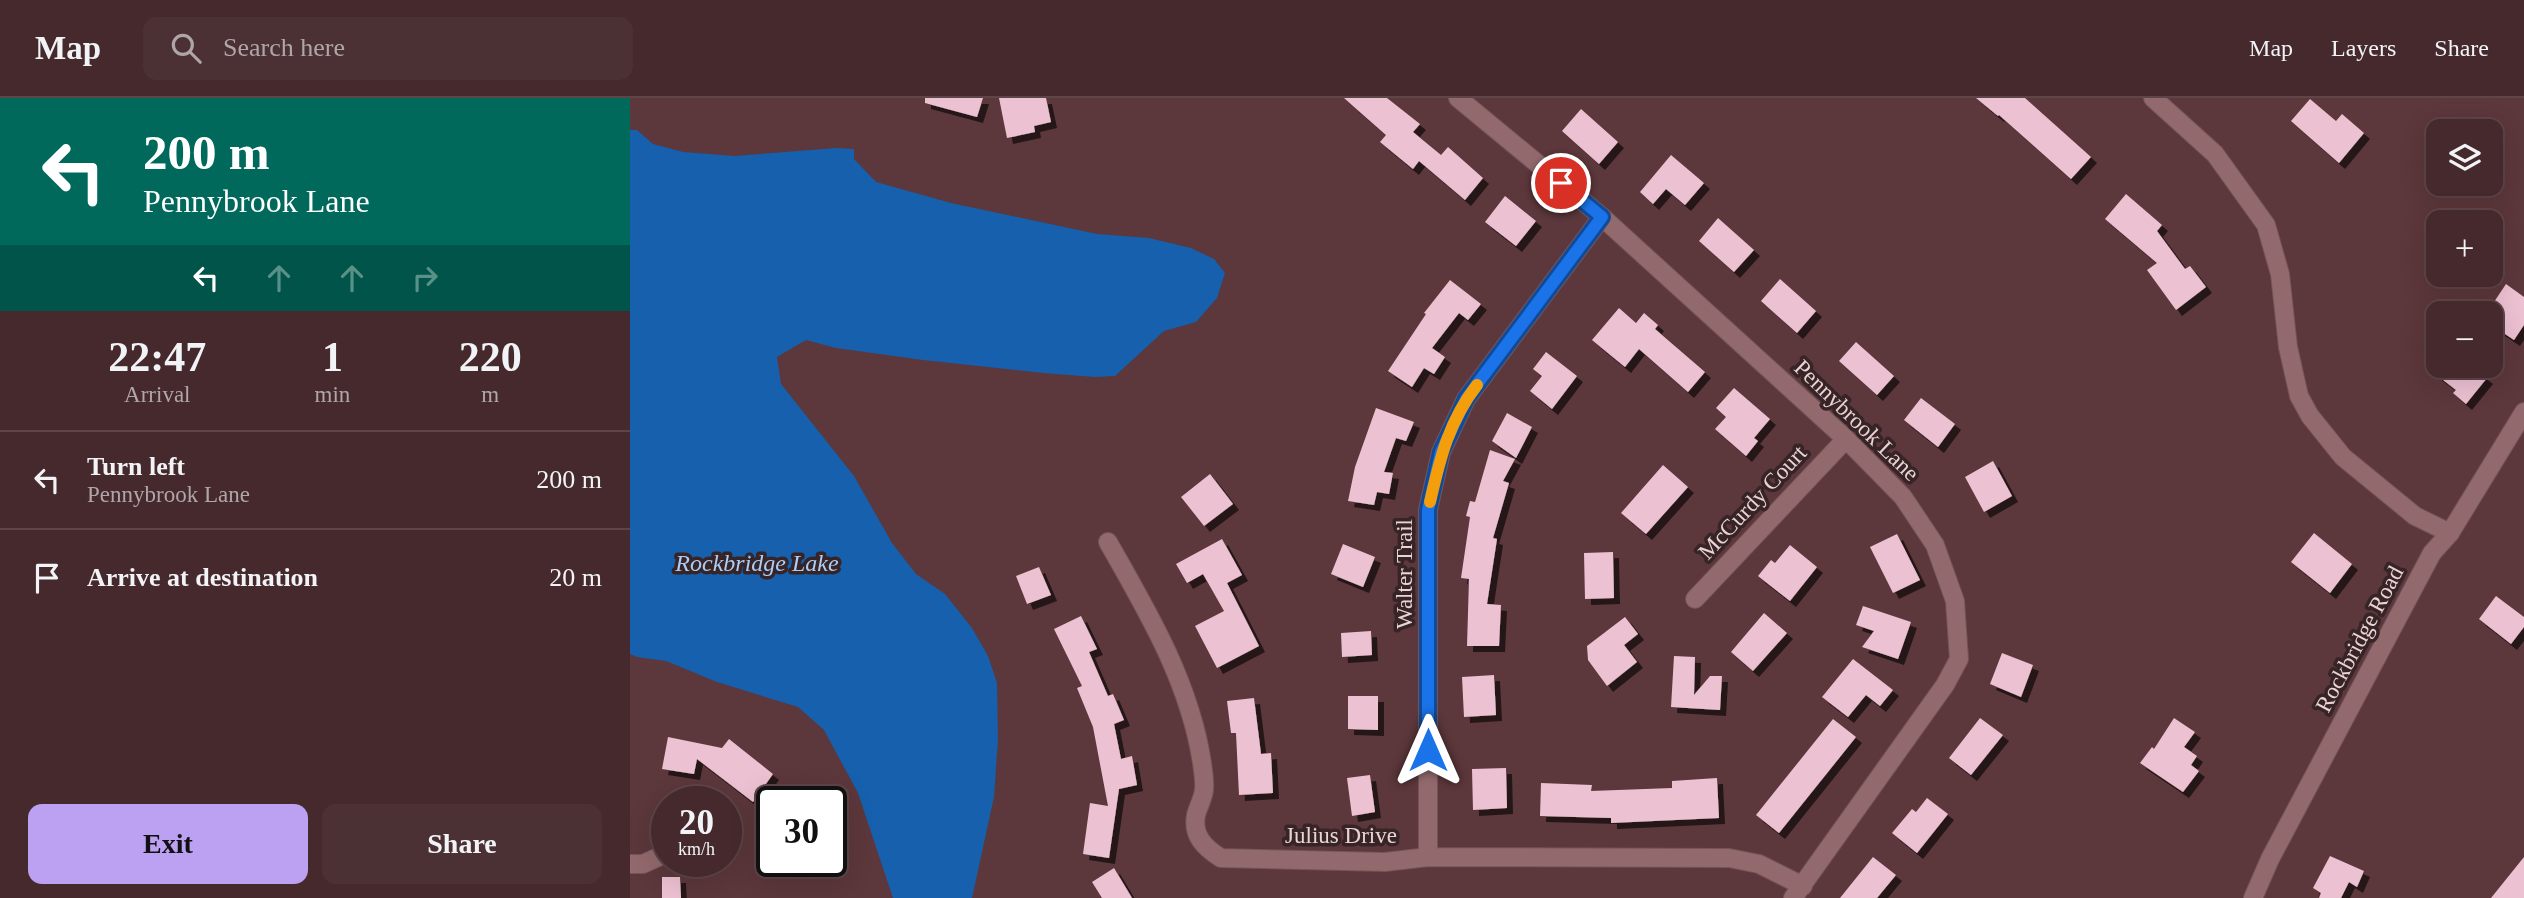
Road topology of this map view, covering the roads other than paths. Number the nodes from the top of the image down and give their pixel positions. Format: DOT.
graph roads {
  1 [pos="1458,98"];
  2 [pos="2153,98"];
  3 [pos="1602,217"];
  4 [pos="2524,412"];
  5 [pos="1846,439"];
  6 [pos="2450,533"];
  7 [pos="1108,542"];
  8 [pos="1695,599"];
  9 [pos="1428,858"];
  10 [pos="651,860"];
  11 [pos="630,864"];
  12 [pos="1798,892"];
  13 [pos="2252,898"];
  1 -- 3 [label="street, Pennybrook Lane"];
  2 -- 6 [label="street"];
  3 -- 5 [label="street, Pennybrook Lane"];
  3 -- 9 [label="street, Walter Trail"];
  4 -- 6 [label="street, Rockbridge Road"];
  5 -- 8 [label="street, McCurdy Court"];
  5 -- 12 [label="street, Pennybrook Lane"];
  6 -- 13 [label="street, Rockbridge Road"];
  7 -- 9 [label="street, Julius Drive"];
  9 -- 12 [label="street, Julius Drive"];
  10 -- 11 [label="street"];
}
